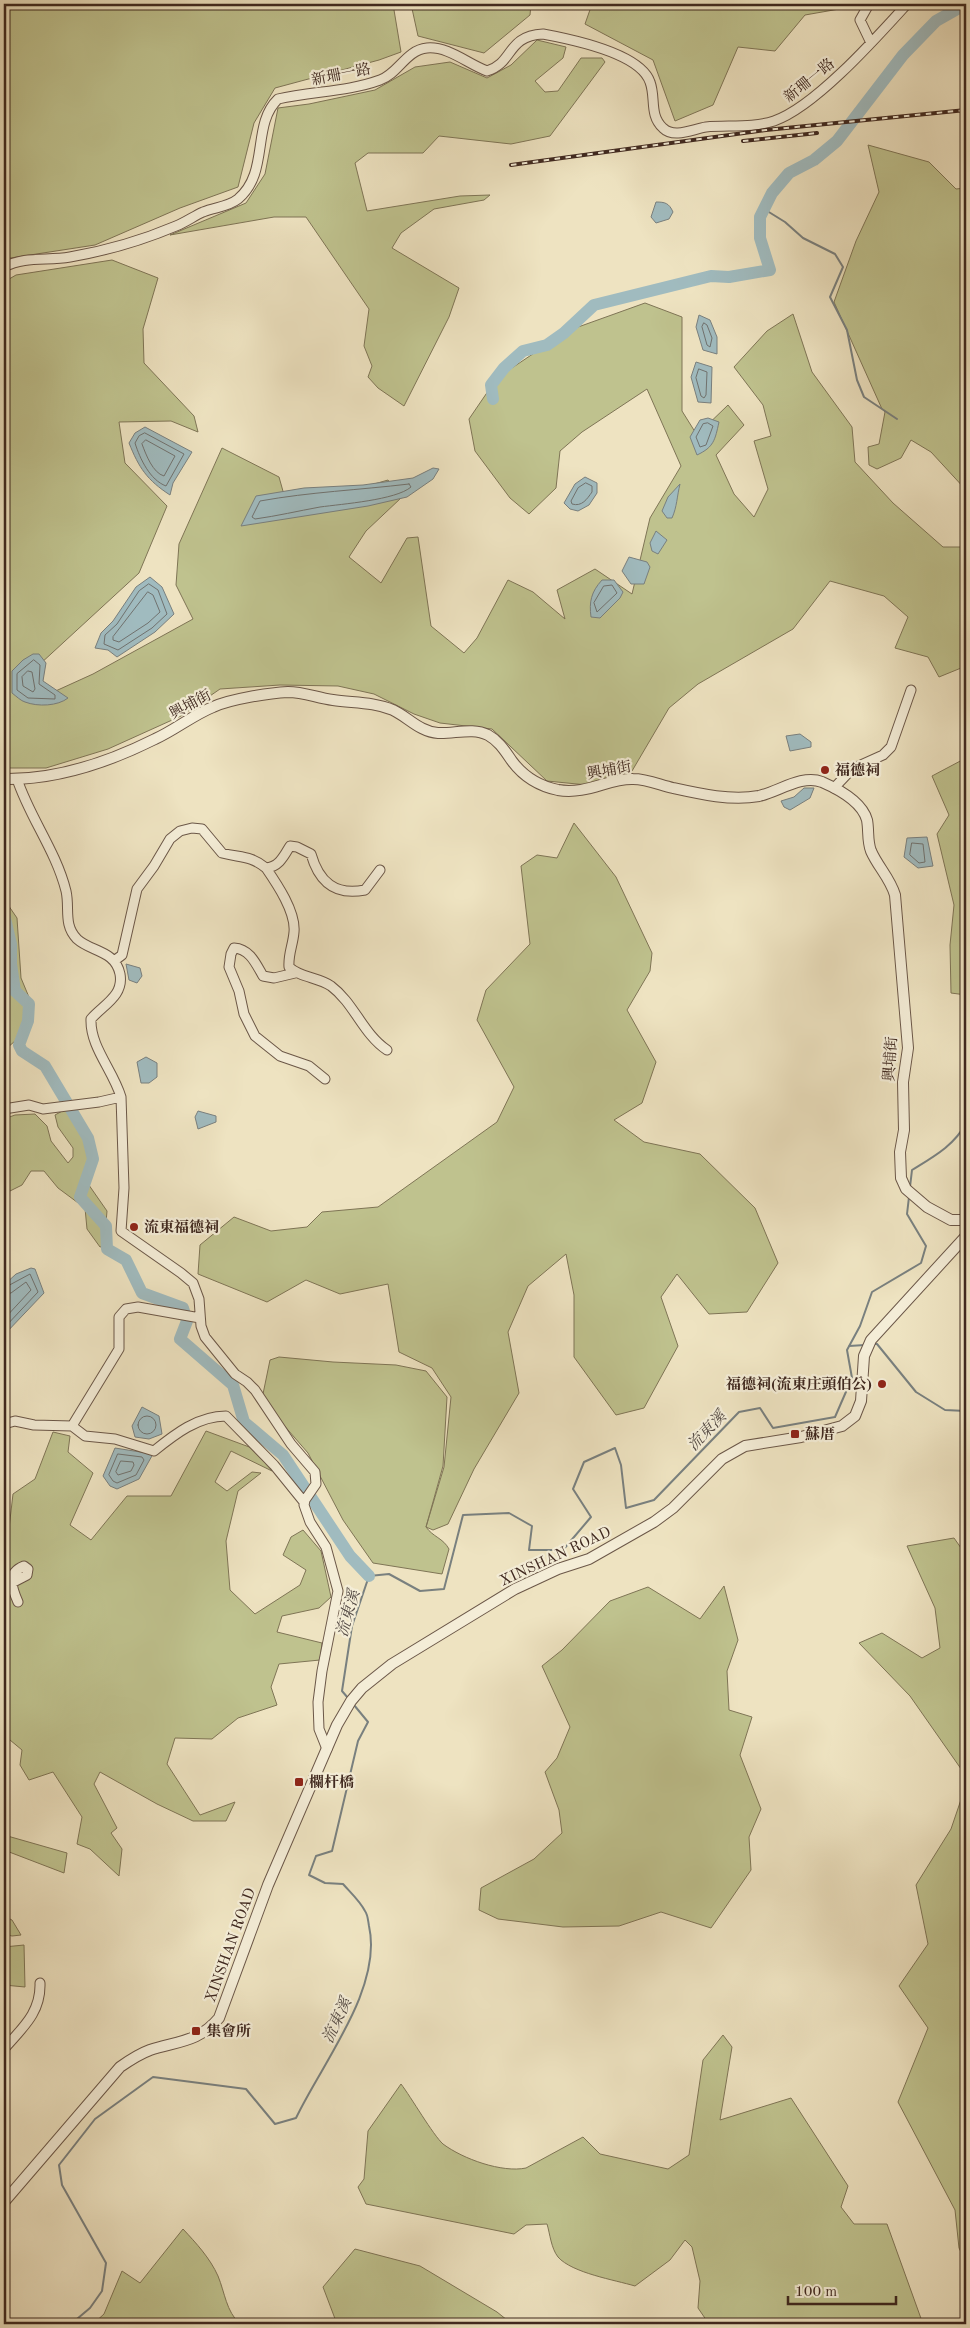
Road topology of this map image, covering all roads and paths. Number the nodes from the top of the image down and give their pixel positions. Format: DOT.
graph roads {
  1 [pos="868,4"];
  2 [pos="907,4"];
  3 [pos="871,43"];
  4 [pos="4,267"];
  5 [pos="911,690"];
  6 [pos="4,778"];
  7 [pos="17,779"];
  8 [pos="834,788"];
  9 [pos="266,868"];
  10 [pos="380,870"];
  11 [pos="114,961"];
  12 [pos="295,973"];
  13 [pos="387,1050"];
  14 [pos="325,1079"];
  15 [pos="121,1097"];
  16 [pos="4,1109"];
  17 [pos="966,1220"];
  18 [pos="966,1236"];
  19 [pos="200,1318"];
  20 [pos="4,1424"];
  21 [pos="72,1426"];
  22 [pos="305,1501"];
  23 [pos="7,1585"];
  24 [pos="18,1602"];
  25 [pos="327,1748"];
  26 [pos="40,1983"];
  27 [pos="4,2048"];
  28 [pos="4,2202"];
  1 -- 3 [label="street"];
  2 -- 3 [label="street, 新珊一路"];
  3 -- 4 [label="street, 新珊一路"];
  5 -- 8 [label="street"];
  6 -- 7 [label="street, 興埔街"];
  7 -- 8 [label="street, 興埔街"];
  7 -- 11 [label="street"];
  8 -- 17 [label="street, 興埔街"];
  9 -- 10 [label="street"];
  9 -- 11 [label="street"];
  9 -- 12 [label="street"];
  11 -- 15 [label="street"];
  12 -- 13 [label="street"];
  12 -- 14 [label="street"];
  15 -- 16 [label="street"];
  15 -- 19 [label="street"];
  18 -- 25 [label="street, XINSHAN ROAD"];
  19 -- 21 [label="street"];
  19 -- 22 [label="street"];
  20 -- 21 [label="street"];
  21 -- 22 [label="street"];
  22 -- 25 [label="street"];
  23 -- 24 [label="street"];
  25 -- 28 [label="street, XINSHAN ROAD"];
  26 -- 27 [label="street"];
}
